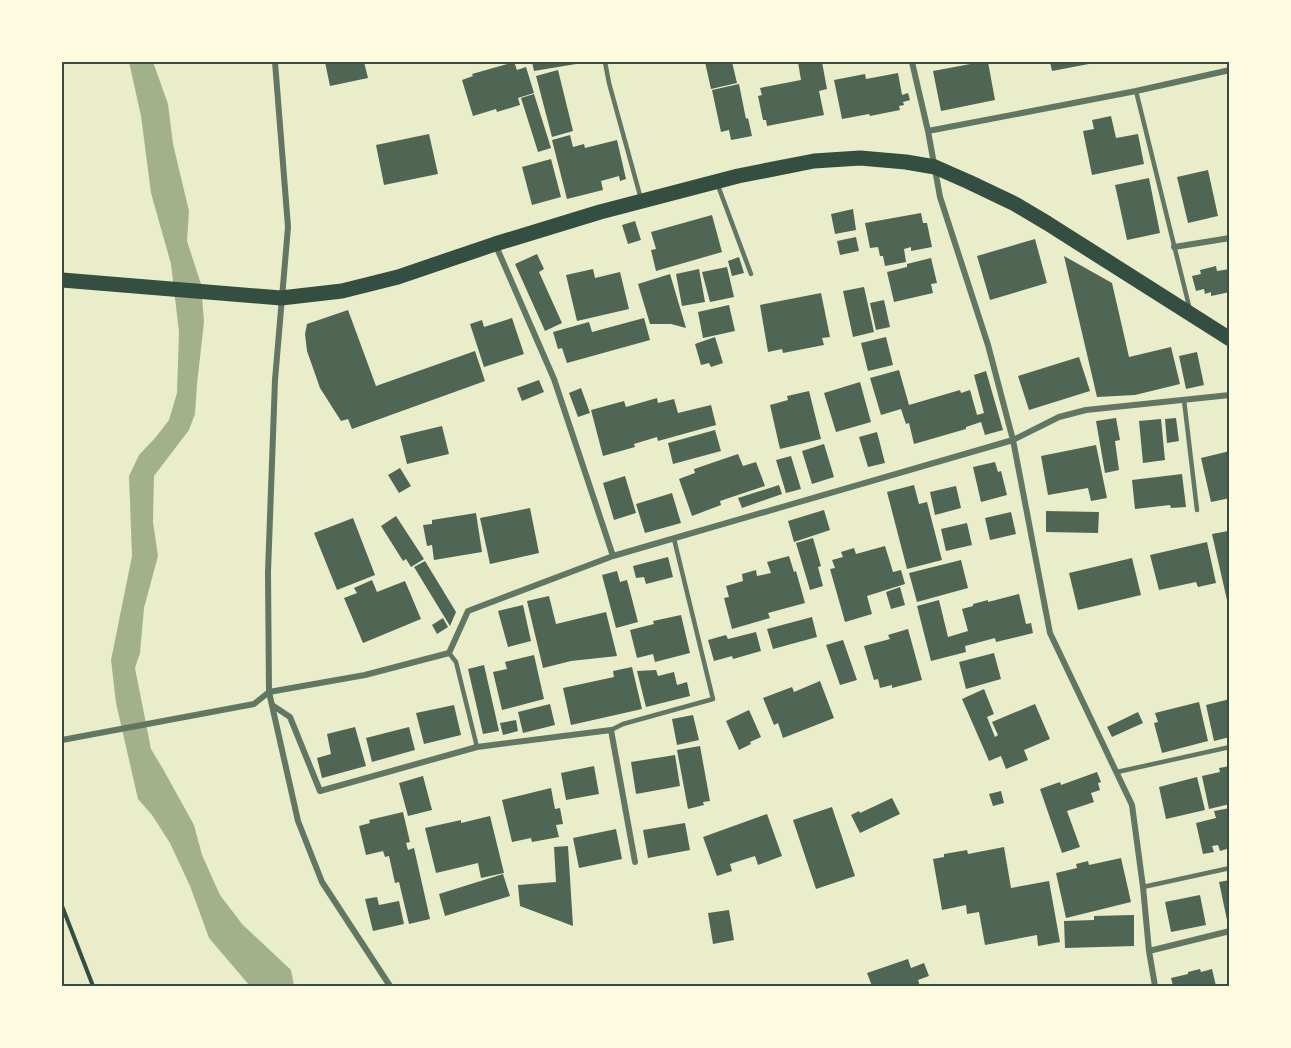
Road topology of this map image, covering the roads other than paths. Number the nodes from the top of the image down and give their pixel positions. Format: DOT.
graph roads {
  1 [pos="274,62"];
  2 [pos="605,62"];
  3 [pos="912,62"];
  4 [pos="1230,70"];
  5 [pos="1136,91"];
  6 [pos="928,131"];
  7 [pos="935,167"];
  8 [pos="717,183"];
  9 [pos="642,202"];
  10 [pos="1230,238"];
  11 [pos="495,244"];
  12 [pos="1174,247"];
  13 [pos="751,274"];
  14 [pos="65,281"];
  15 [pos="275,297"];
  16 [pos="1191,315"];
  17 [pos="1230,339"];
  18 [pos="1230,395"];
  19 [pos="1184,400"];
  20 [pos="1013,440"];
  21 [pos="1197,510"];
  22 [pos="674,539"];
  23 [pos="613,556"];
  24 [pos="449,653"];
  25 [pos="269,692"];
  26 [pos="272,705"];
  27 [pos="611,730"];
  28 [pos="62,740"];
  29 [pos="477,747"];
  30 [pos="1230,747"];
  31 [pos="1117,772"];
  32 [pos="635,862"];
  33 [pos="1230,868"];
  34 [pos="1143,887"];
  35 [pos="1230,932"];
  36 [pos="1149,951"];
  37 [pos="390,987"];
  38 [pos="1155,987"];
  1 -- 15 [label="street"];
  2 -- 9 [label="lane"];
  3 -- 6 [label="street"];
  4 -- 5 [label="street"];
  5 -- 6 [label="street"];
  5 -- 12 [label="lane"];
  6 -- 7 [label="street"];
  7 -- 8 [label="main road"];
  7 -- 16 [label="main road"];
  7 -- 20 [label="street"];
  8 -- 9 [label="main road"];
  8 -- 13 [label="lane"];
  9 -- 11 [label="main road"];
  10 -- 12 [label="street"];
  11 -- 15 [label="main road"];
  11 -- 23 [label="street"];
  12 -- 16 [label="lane"];
  14 -- 15 [label="main road"];
  15 -- 25 [label="street"];
  16 -- 17 [label="main road"];
  18 -- 19 [label="street"];
  19 -- 20 [label="street"];
  19 -- 21 [label="lane"];
  20 -- 22 [label="street"];
  20 -- 31 [label="street"];
  22 -- 23 [label="street"];
  22 -- 27 [label="lane"];
  23 -- 24 [label="street"];
  24 -- 25 [label="street"];
  24 -- 29 [label="lane"];
  25 -- 26 [label="street"];
  25 -- 28 [label="street"];
  26 -- 29 [label="street"];
  26 -- 37 [label="street"];
  27 -- 29 [label="street"];
  27 -- 32 [label="street"];
  30 -- 31 [label="lane"];
  31 -- 34 [label="street"];
  33 -- 34 [label="lane"];
  34 -- 36 [label="street"];
  35 -- 36 [label="street"];
  36 -- 38 [label="street"];
}
